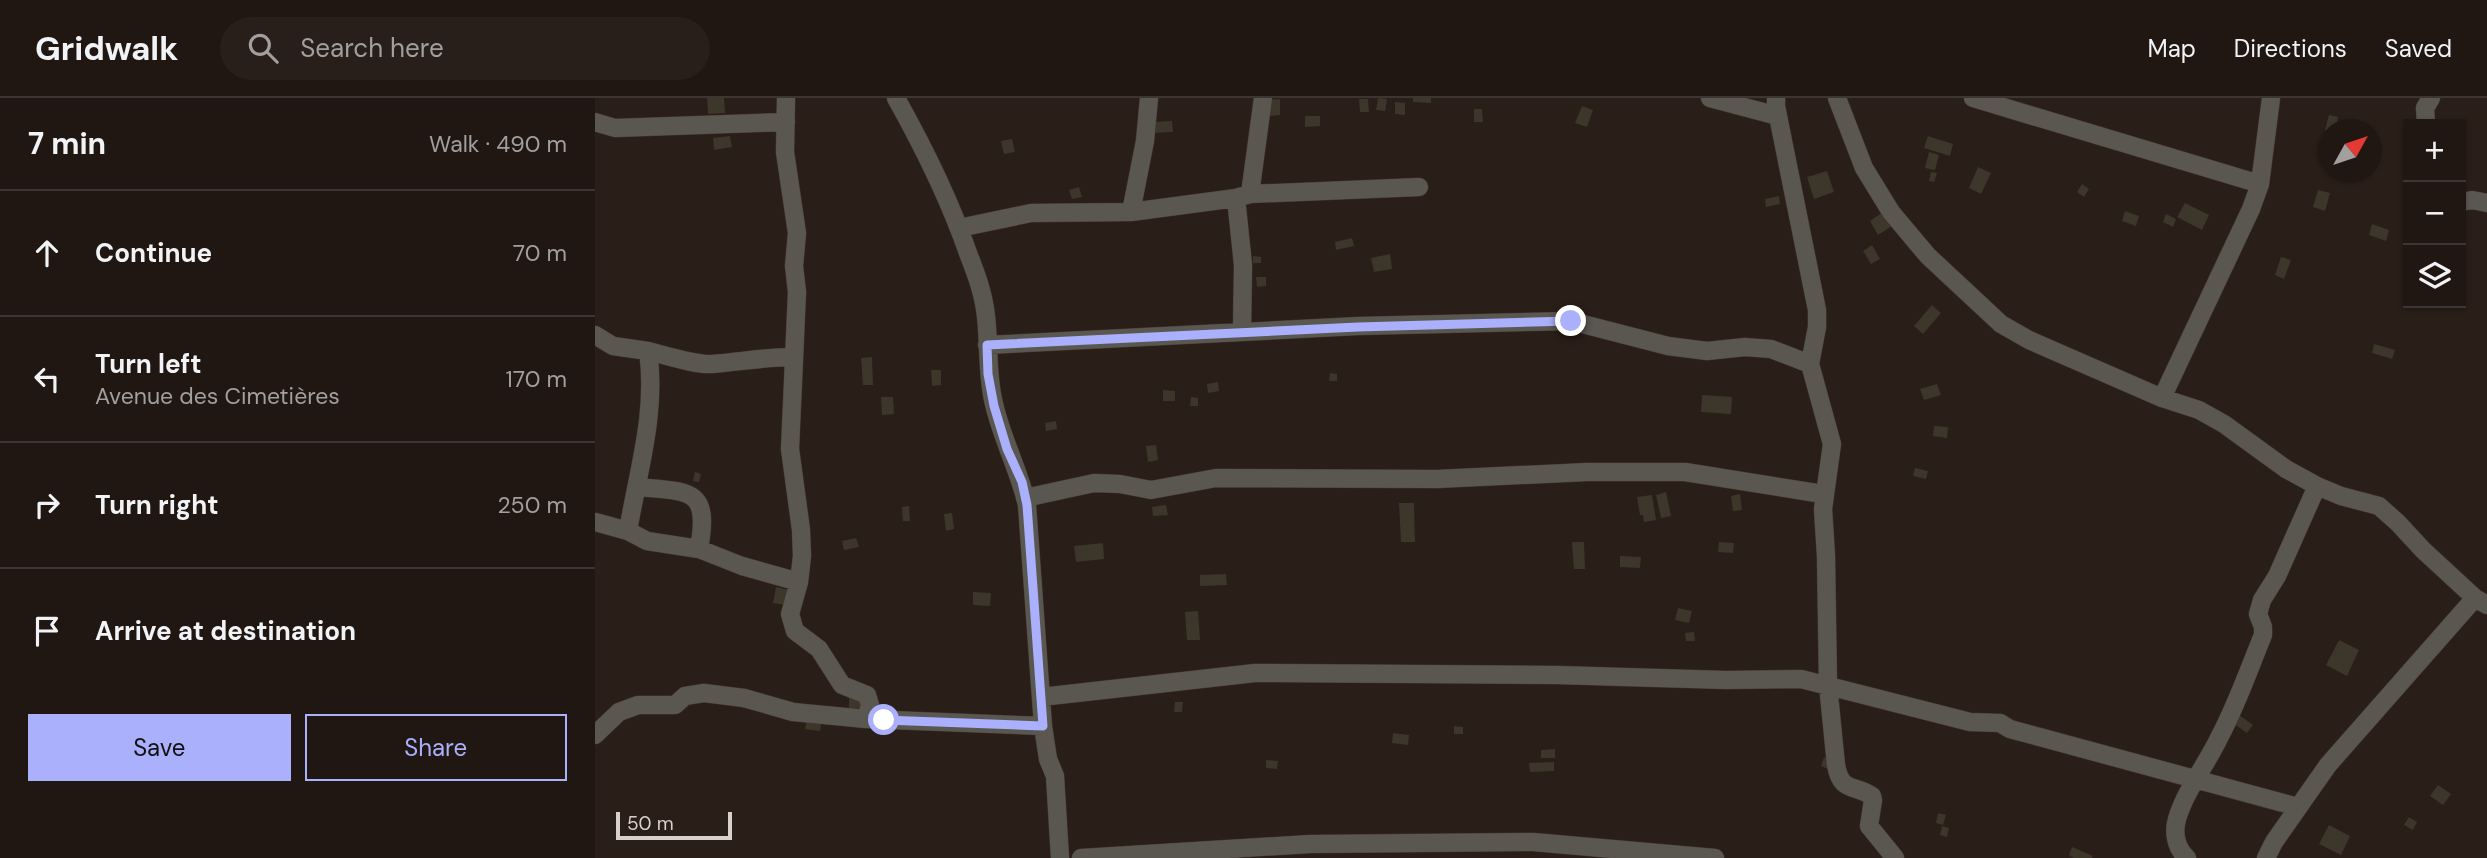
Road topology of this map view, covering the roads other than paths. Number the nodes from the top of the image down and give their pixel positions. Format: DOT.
graph roads {
  1 [pos="786,98"];
  2 [pos="896,98"];
  3 [pos="1149,98"];
  4 [pos="1263,98"];
  5 [pos="1710,98"];
  6 [pos="1776,98"];
  7 [pos="1837,98"];
  8 [pos="1973,98"];
  9 [pos="2271,98"];
  10 [pos="2431,98"];
  11 [pos="1756,103"];
  12 [pos="1778,117"];
  13 [pos="2426,119"];
  14 [pos="595,122"];
  15 [pos="786,122"];
  16 [pos="2260,184"];
  17 [pos="1419,187"];
  18 [pos="1243,196"];
  19 [pos="2466,201"];
  20 [pos="2487,203"];
  21 [pos="1131,212"];
  22 [pos="959,228"];
  23 [pos="1242,332"];
  24 [pos="595,335"];
  25 [pos="987,345"];
  26 [pos="647,351"];
  27 [pos="793,357"];
  28 [pos="1810,364"];
  29 [pos="2162,398"];
  30 [pos="2317,486"];
  31 [pos="638,487"];
  32 [pos="1823,494"];
  33 [pos="1025,498"];
  34 [pos="595,522"];
  35 [pos="628,531"];
  36 [pos="699,549"];
  37 [pos="799,582"];
  38 [pos="2481,602"];
  39 [pos="1828,685"];
  40 [pos="1041,698"];
  41 [pos="866,719"];
  42 [pos="1043,726"];
  43 [pos="595,735"];
  44 [pos="2196,778"];
  45 [pos="2298,807"];
  46 [pos="1060,858"];
  47 [pos="1081,858"];
  48 [pos="1715,858"];
  49 [pos="1895,858"];
  50 [pos="2187,858"];
  51 [pos="2266,858"];
  1 -- 15 [label="street"];
  2 -- 22 [label="street"];
  3 -- 21 [label="street"];
  4 -- 18 [label="street"];
  5 -- 11 [label="street"];
  6 -- 12 [label="street"];
  7 -- 29 [label="street"];
  8 -- 16 [label="street"];
  9 -- 16 [label="street"];
  10 -- 13 [label="street"];
  11 -- 12 [label="street"];
  12 -- 28 [label="street"];
  14 -- 15 [label="street"];
  15 -- 27 [label="street"];
  16 -- 29 [label="street"];
  17 -- 18 [label="street"];
  18 -- 21 [label="street"];
  18 -- 23 [label="street"];
  19 -- 20 [label="street"];
  21 -- 22 [label="street"];
  22 -- 25 [label="street"];
  23 -- 25 [label="street"];
  23 -- 28 [label="street"];
  24 -- 26 [label="street"];
  25 -- 33 [label="street"];
  26 -- 27 [label="street"];
  26 -- 31 [label="street"];
  27 -- 37 [label="street"];
  28 -- 32 [label="street"];
  29 -- 30 [label="street"];
  30 -- 38 [label="street"];
  30 -- 44 [label="street"];
  31 -- 35 [label="street"];
  31 -- 36 [label="street"];
  32 -- 33 [label="street"];
  32 -- 39 [label="street"];
  33 -- 40 [label="street"];
  34 -- 35 [label="street"];
  35 -- 36 [label="street"];
  36 -- 37 [label="street"];
  37 -- 41 [label="street"];
  38 -- 45 [label="street"];
  39 -- 40 [label="street"];
  39 -- 44 [label="street"];
  39 -- 49 [label="street"];
  40 -- 42 [label="street"];
  41 -- 42 [label="street"];
  41 -- 43 [label="street"];
  42 -- 46 [label="street"];
  44 -- 45 [label="street"];
  44 -- 50 [label="street"];
  45 -- 51 [label="street"];
  47 -- 48 [label="street"];
}
